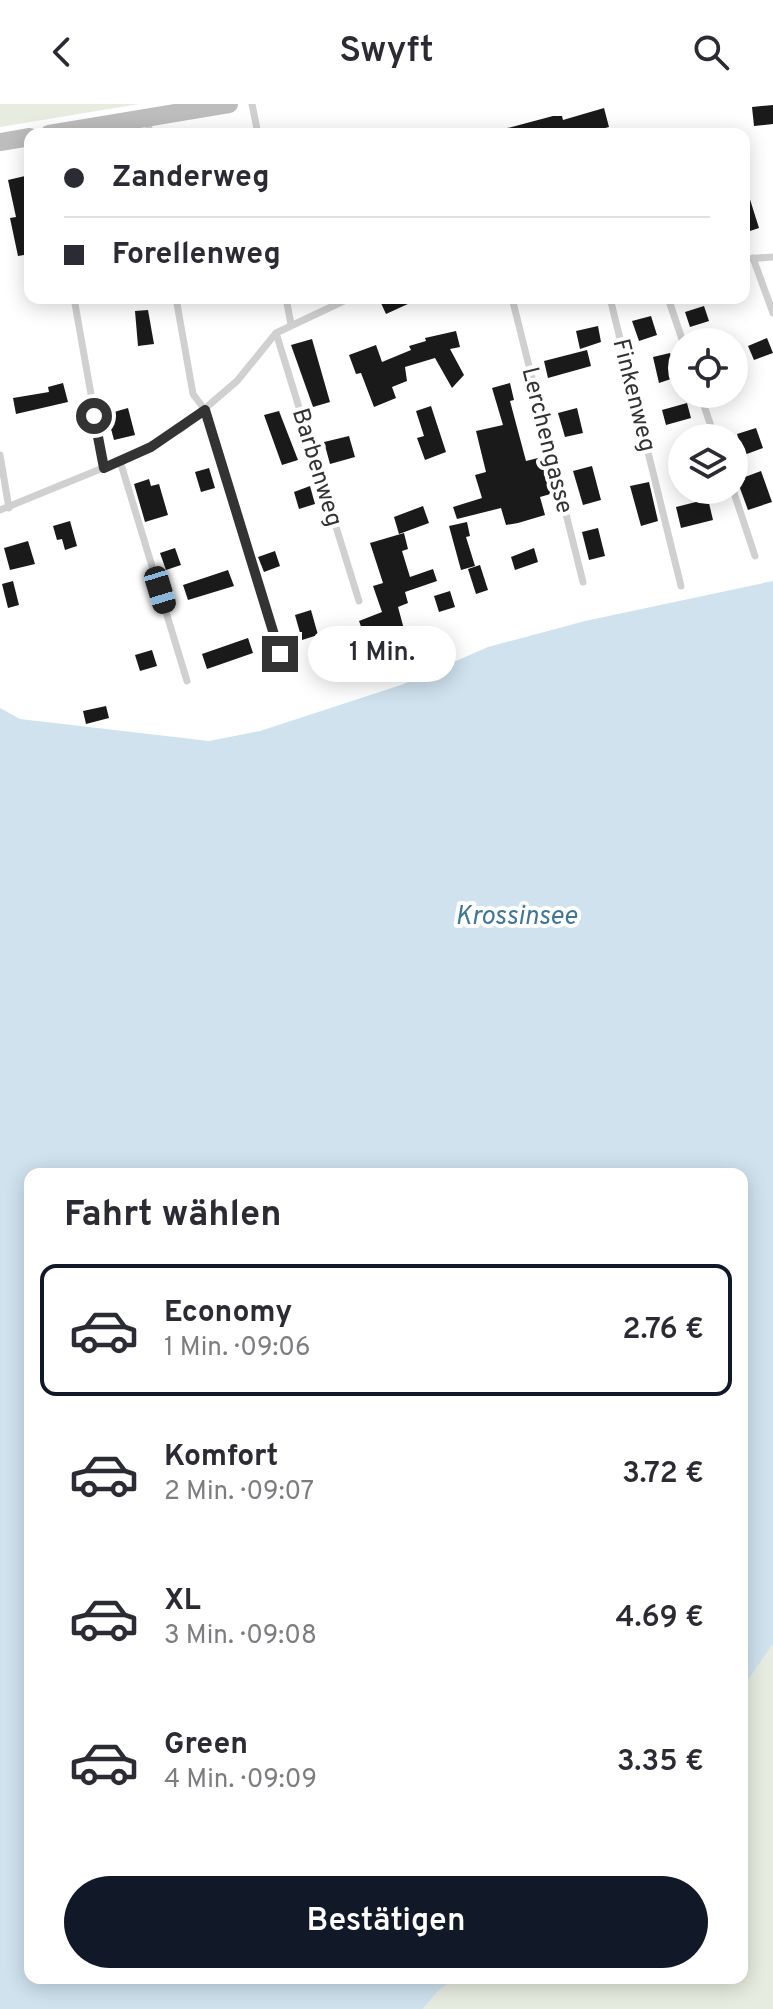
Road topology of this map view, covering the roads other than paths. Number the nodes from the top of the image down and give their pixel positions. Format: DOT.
graph roads {
  1 [pos="229,104"];
  2 [pos="252,104"];
  3 [pos="148,126"];
  4 [pos="123,128"];
  5 [pos="257,128"];
  6 [pos="24,138"];
  7 [pos="0,142"];
  8 [pos="773,257"];
  9 [pos="750,258"];
  10 [pos="753,258"];
  11 [pos="75,304"];
  12 [pos="177,304"];
  13 [pos="287,304"];
  14 [pos="336,304"];
  15 [pos="514,304"];
  16 [pos="611,304"];
  17 [pos="670,304"];
  18 [pos="773,313"];
  19 [pos="291,324"];
  20 [pos="678,328"];
  21 [pos="276,333"];
  22 [pos="205,410"];
  23 [pos="0,455"];
  24 [pos="120,461"];
  25 [pos="104,468"];
  26 [pos="738,504"];
  27 [pos="4,509"];
  28 [pos="755,556"];
  29 [pos="583,582"];
  30 [pos="681,586"];
  31 [pos="359,601"];
  32 [pos="280,654"];
  33 [pos="187,681"];
  1 -- 3 [label="main road"];
  2 -- 5 [label="lane"];
  3 -- 4 [label="main road"];
  6 -- 7 [label="main road"];
  8 -- 10 [label="lane"];
  9 -- 10 [label="lane"];
  10 -- 18 [label="lane"];
  11 -- 25 [label="lane"];
  12 -- 22 [label="lane"];
  13 -- 19 [label="lane"];
  14 -- 19 [label="lane"];
  15 -- 29 [label="lane, Lerchengasse"];
  16 -- 30 [label="lane, Finkenweg"];
  17 -- 20 [label="lane"];
  19 -- 21 [label="lane"];
  21 -- 22 [label="lane"];
  21 -- 31 [label="lane, Barbenweg"];
  22 -- 24 [label="lane"];
  22 -- 32 [label="lane"];
  23 -- 27 [label="lane"];
  24 -- 25 [label="lane"];
  24 -- 33 [label="lane"];
  25 -- 27 [label="lane"];
  26 -- 28 [label="lane"];
}
